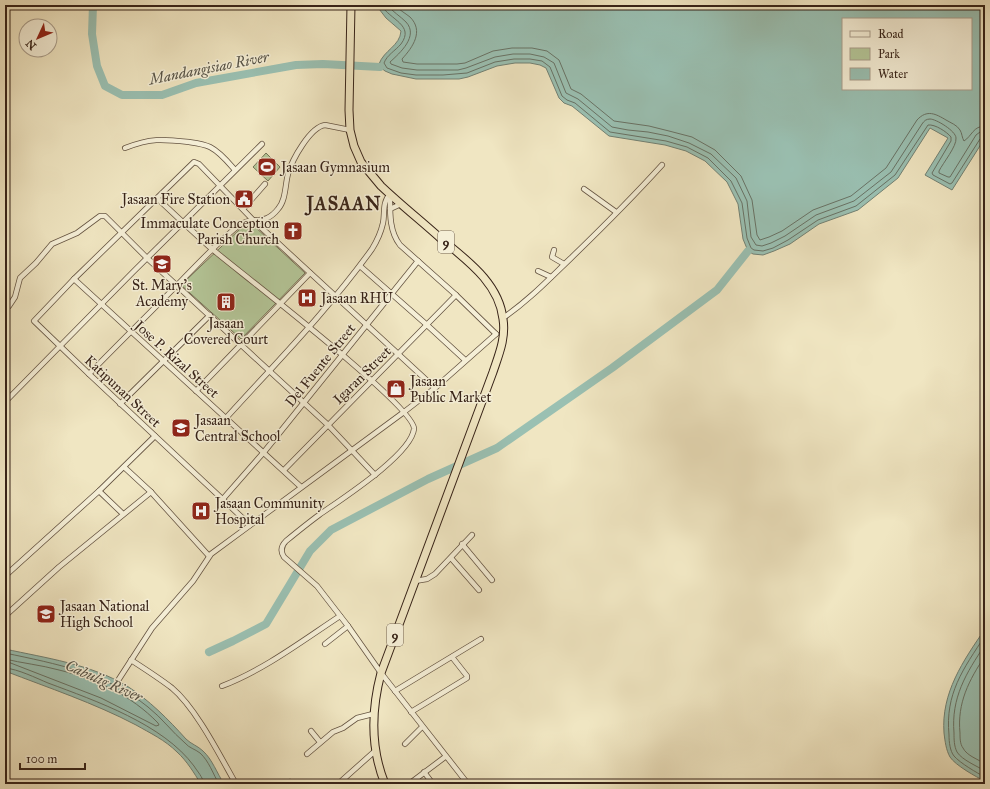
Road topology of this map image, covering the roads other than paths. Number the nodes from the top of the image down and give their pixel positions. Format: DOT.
graph roads {
  1 [pos="350,5"];
  2 [pos="350,130"];
  3 [pos="262,144"];
  4 [pos="125,148"];
  5 [pos="662,165"];
  6 [pos="235,170"];
  7 [pos="266,184"];
  8 [pos="220,186"];
  9 [pos="584,189"];
  10 [pos="390,194"];
  11 [pos="157,198"];
  12 [pos="401,204"];
  13 [pos="242,209"];
  14 [pos="390,209"];
  15 [pos="616,212"];
  16 [pos="254,221"];
  17 [pos="183,222"];
  18 [pos="122,232"];
  19 [pos="213,250"];
  20 [pos="554,250"];
  21 [pos="147,258"];
  22 [pos="418,262"];
  23 [pos="564,264"];
  24 [pos="360,266"];
  25 [pos="538,271"];
  26 [pos="310,273"];
  27 [pos="551,277"];
  28 [pos="74,280"];
  29 [pos="177,285"];
  30 [pos="392,294"];
  31 [pos="456,295"];
  32 [pos="334,296"];
  33 [pos="281,303"];
  34 [pos="101,304"];
  35 [pos="5,309"];
  36 [pos="210,315"];
  37 [pos="503,318"];
  38 [pos="427,325"];
  39 [pos="367,326"];
  40 [pos="309,327"];
  41 [pos="131,331"];
  42 [pos="496,334"];
  43 [pos="504,334"];
  44 [pos="241,344"];
  45 [pos="60,347"];
  46 [pos="398,354"];
  47 [pos="343,356"];
  48 [pos="465,360"];
  49 [pos="164,362"];
  50 [pos="269,370"];
  51 [pos="89,374"];
  52 [pos="372,381"];
  53 [pos="435,388"];
  54 [pos="196,391"];
  55 [pos="5,402"];
  56 [pos="304,403"];
  57 [pos="120,404"];
  58 [pos="404,412"];
  59 [pos="226,418"];
  60 [pos="328,425"];
  61 [pos="154,436"];
  62 [pos="353,450"];
  63 [pos="264,452"];
  64 [pos="124,466"];
  65 [pos="284,470"];
  66 [pos="375,475"];
  67 [pos="301,487"];
  68 [pos="99,491"];
  69 [pos="151,492"];
  70 [pos="222,500"];
  71 [pos="123,514"];
  72 [pos="250,525"];
  73 [pos="472,535"];
  74 [pos="462,544"];
  75 [pos="209,556"];
  76 [pos="450,558"];
  77 [pos="6,572"];
  78 [pos="492,580"];
  79 [pos="415,581"];
  80 [pos="479,590"];
  81 [pos="5,616"];
  82 [pos="340,616"];
  83 [pos="348,626"];
  84 [pos="481,639"];
  85 [pos="325,644"];
  86 [pos="452,657"];
  87 [pos="131,660"];
  88 [pos="381,674"];
  89 [pos="119,679"];
  90 [pos="222,686"];
  91 [pos="395,691"];
  92 [pos="411,712"];
  93 [pos="373,714"];
  94 [pos="422,727"];
  95 [pos="311,731"];
  96 [pos="320,742"];
  97 [pos="405,744"];
  98 [pos="375,751"];
  99 [pos="307,754"];
  100 [pos="445,757"];
  101 [pos="424,772"];
  102 [pos="236,784"];
  103 [pos="338,784"];
  104 [pos="385,784"];
  105 [pos="409,784"];
  106 [pos="433,784"];
  107 [pos="468,784"];
  1 -- 2 [label="highway, 9"];
  2 -- 10 [label="highway, 9"];
  2 -- 16 [label="street"];
  3 -- 6 [label="street"];
  4 -- 6 [label="street"];
  5 -- 15 [label="street"];
  6 -- 8 [label="street"];
  7 -- 13 [label="street"];
  8 -- 11 [label="street"];
  8 -- 13 [label="street"];
  8 -- 17 [label="street"];
  9 -- 15 [label="street"];
  10 -- 12 [label="highway, 9"];
  10 -- 14 [label="street"];
  10 -- 24 [label="street"];
  11 -- 17 [label="street"];
  11 -- 18 [label="street"];
  12 -- 14 [label="street"];
  12 -- 37 [label="highway, 9"];
  13 -- 16 [label="street"];
  14 -- 22 [label="street"];
  15 -- 23 [label="street"];
  16 -- 19 [label="street"];
  16 -- 26 [label="street"];
  17 -- 19 [label="street"];
  17 -- 21 [label="street"];
  18 -- 21 [label="street"];
  18 -- 28 [label="street"];
  18 -- 35 [label="street"];
  19 -- 29 [label="street"];
  19 -- 33 [label="street"];
  20 -- 23 [label="street"];
  21 -- 29 [label="street"];
  21 -- 34 [label="street"];
  22 -- 30 [label="street, Del Fuente Street"];
  22 -- 31 [label="street"];
  23 -- 27 [label="street"];
  24 -- 30 [label="street"];
  24 -- 32 [label="street"];
  25 -- 27 [label="street"];
  26 -- 32 [label="street"];
  26 -- 33 [label="street"];
  27 -- 37 [label="street"];
  28 -- 34 [label="street, Jose P. Rizal Street"];
  28 -- 45 [label="street, Katipunan Street"];
  29 -- 36 [label="street"];
  29 -- 41 [label="street"];
  30 -- 38 [label="street"];
  30 -- 39 [label="street, Del Fuente Street"];
  31 -- 38 [label="street, Igaran Street"];
  31 -- 42 [label="street"];
  32 -- 39 [label="street"];
  32 -- 40 [label="street"];
  33 -- 40 [label="street"];
  33 -- 44 [label="street"];
  34 -- 41 [label="street, Jose P. Rizal Street"];
  34 -- 45 [label="street"];
  36 -- 44 [label="street"];
  36 -- 49 [label="street"];
  37 -- 43 [label="highway, 9"];
  38 -- 46 [label="street, Igaran Street"];
  38 -- 48 [label="street"];
  39 -- 46 [label="street"];
  39 -- 47 [label="street, Del Fuente Street"];
  40 -- 47 [label="street"];
  40 -- 50 [label="street"];
  41 -- 49 [label="street, Jose P. Rizal Street"];
  41 -- 51 [label="street"];
  42 -- 43 [label="street"];
  42 -- 48 [label="street"];
  43 -- 79 [label="highway, 9"];
  44 -- 50 [label="street"];
  44 -- 54 [label="street"];
  45 -- 51 [label="street, Katipunan Street"];
  45 -- 55 [label="street"];
  46 -- 52 [label="street, Igaran Street"];
  46 -- 53 [label="street"];
  47 -- 52 [label="street"];
  47 -- 56 [label="street, Del Fuente Street"];
  48 -- 53 [label="street"];
  49 -- 54 [label="street, Jose P. Rizal Street"];
  49 -- 57 [label="street"];
  50 -- 56 [label="street"];
  50 -- 59 [label="street"];
  51 -- 57 [label="street, Katipunan Street"];
  52 -- 58 [label="street"];
  52 -- 60 [label="street, Igaran Street"];
  53 -- 58 [label="street"];
  54 -- 59 [label="street, Jose P. Rizal Street"];
  56 -- 60 [label="street"];
  56 -- 63 [label="street, Del Fuente Street"];
  57 -- 61 [label="street, Katipunan Street"];
  58 -- 62 [label="street"];
  58 -- 66 [label="street"];
  59 -- 63 [label="street, Jose P. Rizal Street"];
  60 -- 62 [label="street"];
  60 -- 65 [label="street, Igaran Street"];
  61 -- 64 [label="street"];
  61 -- 70 [label="street, Katipunan Street"];
  62 -- 66 [label="street"];
  62 -- 67 [label="street"];
  63 -- 65 [label="street, Jose P. Rizal Street"];
  63 -- 70 [label="street, Del Fuente Street"];
  64 -- 68 [label="street"];
  64 -- 69 [label="street"];
  65 -- 67 [label="street, Jose P. Rizal Street"];
  66 -- 82 [label="street"];
  67 -- 72 [label="street"];
  68 -- 71 [label="street"];
  68 -- 77 [label="street"];
  69 -- 71 [label="street"];
  69 -- 75 [label="street"];
  70 -- 72 [label="street, Katipunan Street"];
  71 -- 81 [label="street"];
  72 -- 75 [label="street"];
  73 -- 74 [label="street"];
  74 -- 76 [label="street"];
  74 -- 78 [label="street"];
  75 -- 87 [label="street"];
  76 -- 79 [label="street"];
  76 -- 80 [label="street"];
  79 -- 88 [label="highway, 9"];
  82 -- 83 [label="street"];
  82 -- 90 [label="street"];
  83 -- 85 [label="street"];
  83 -- 88 [label="street"];
  84 -- 86 [label="street"];
  86 -- 91 [label="street"];
  86 -- 92 [label="street"];
  87 -- 89 [label="street"];
  87 -- 102 [label="street"];
  88 -- 91 [label="street"];
  88 -- 93 [label="highway, 9"];
  91 -- 92 [label="street"];
  92 -- 94 [label="street"];
  93 -- 96 [label="street"];
  93 -- 98 [label="highway, 9"];
  94 -- 97 [label="street"];
  94 -- 100 [label="street"];
  95 -- 96 [label="street"];
  96 -- 99 [label="street"];
  98 -- 103 [label="street"];
  98 -- 104 [label="highway, 9"];
  100 -- 101 [label="street"];
  100 -- 107 [label="street"];
  101 -- 105 [label="street"];
  101 -- 106 [label="street"];
}
